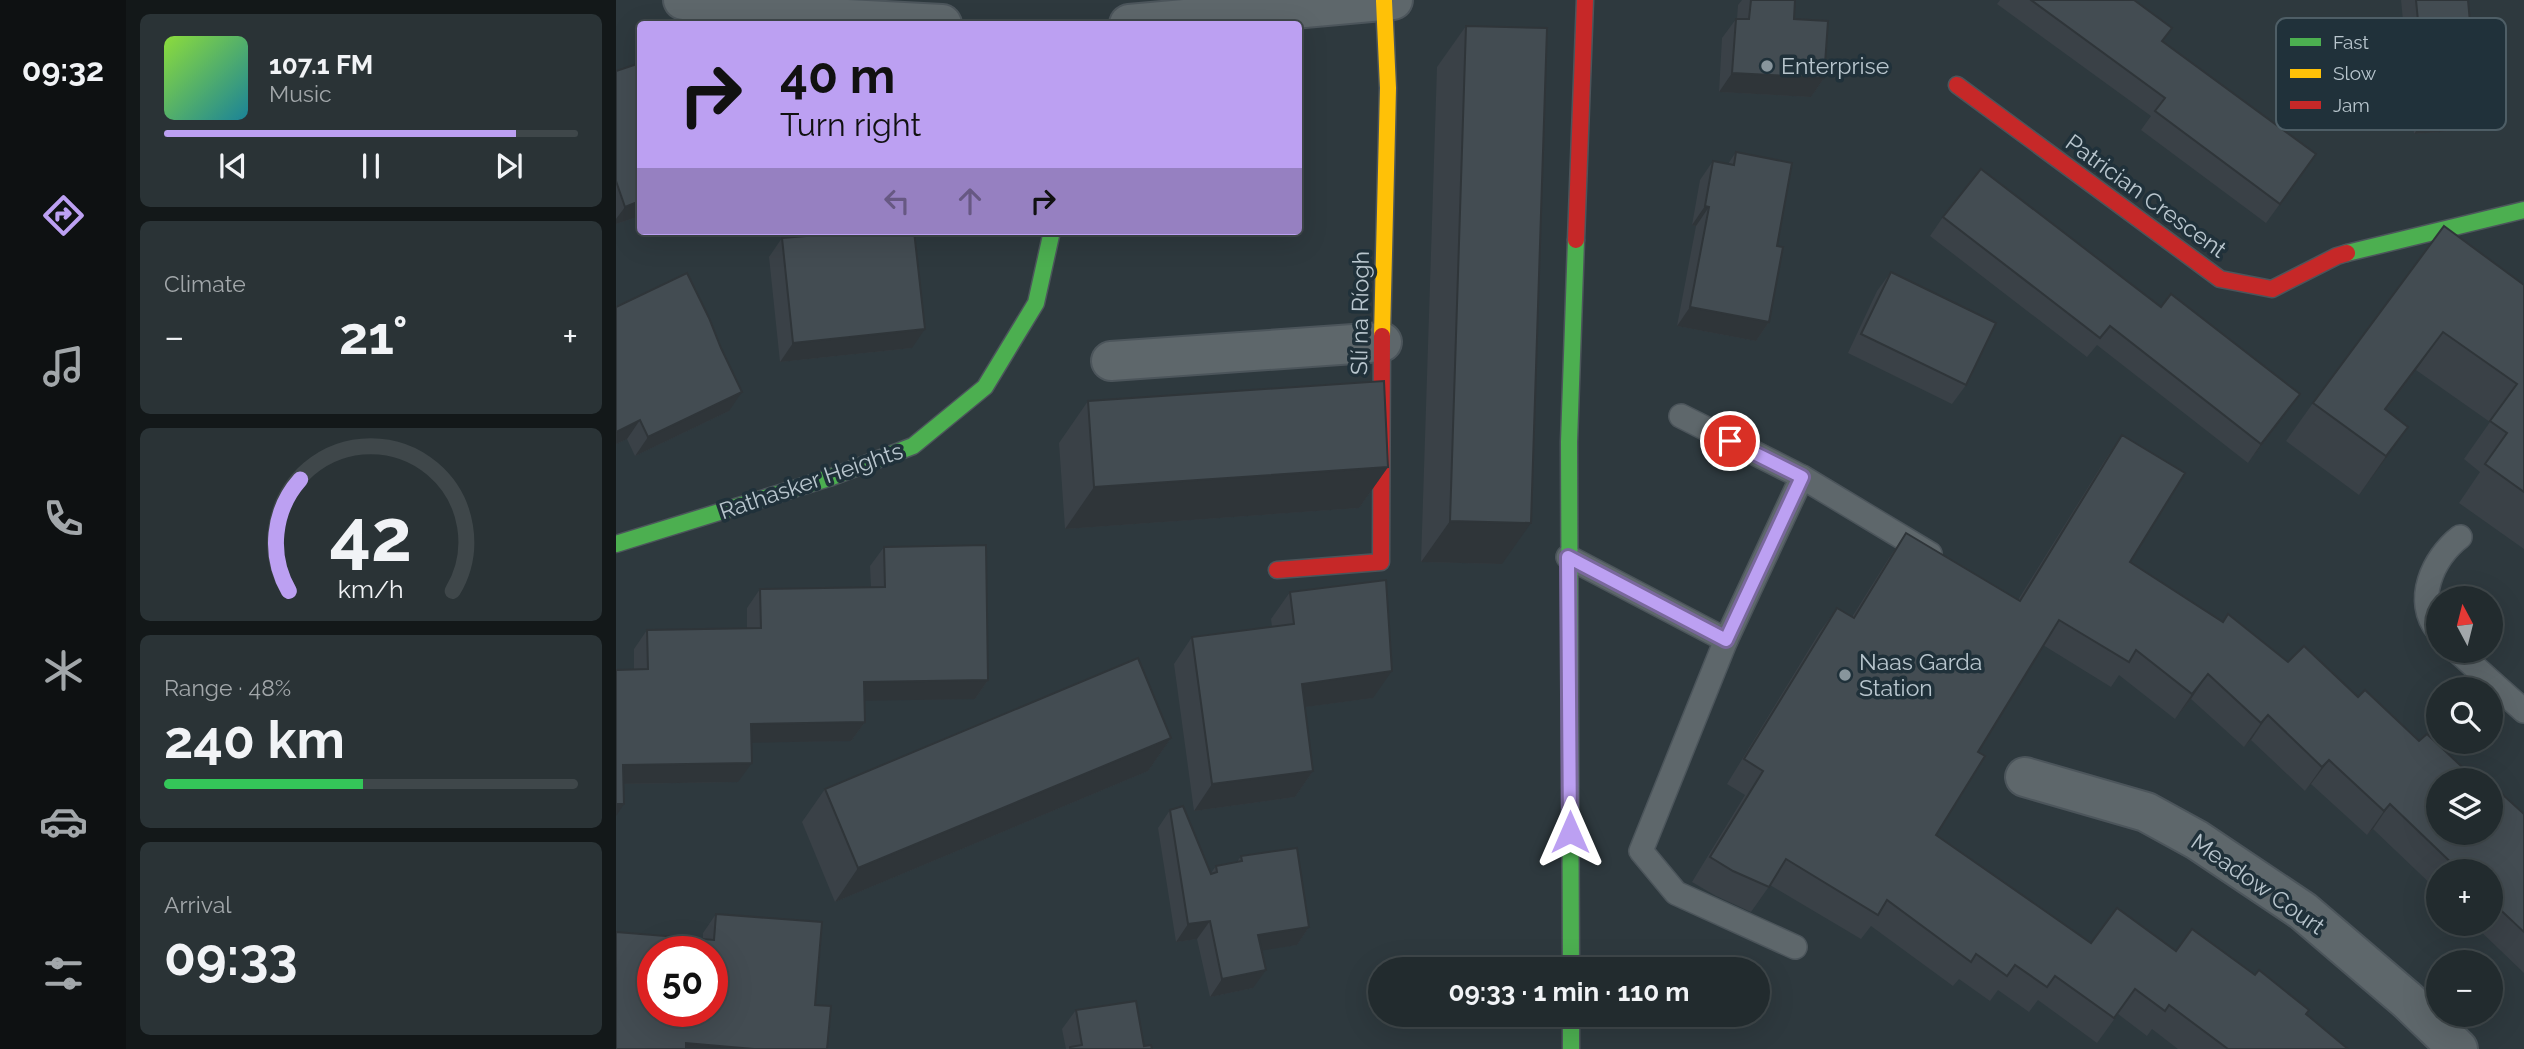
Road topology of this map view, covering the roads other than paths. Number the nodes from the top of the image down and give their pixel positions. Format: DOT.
graph roads {
  1 [pos="683,0"];
  2 [pos="1585,0"];
  3 [pos="1388,1"];
  4 [pos="886,21"];
  5 [pos="1163,21"];
  6 [pos="1957,85"];
  7 [pos="2524,210"];
  8 [pos="1051,235"];
  9 [pos="1382,342"];
  10 [pos="1111,361"];
  11 [pos="1681,416"];
  12 [pos="1802,477"];
  13 [pos="2460,537"];
  14 [pos="616,544"];
  15 [pos="1568,557"];
  16 [pos="1951,567"];
  17 [pos="1277,570"];
  18 [pos="2429,586"];
  19 [pos="1726,640"];
  20 [pos="2471,663"];
  21 [pos="2524,711"];
  22 [pos="2025,777"];
  23 [pos="1795,947"];
  24 [pos="1571,957"];
  25 [pos="1571,1027"];
  26 [pos="1571,1049"];
  27 [pos="2458,1049"];
  1 -- 4 [label="street"];
  2 -- 15 [label="street"];
  3 -- 5 [label="street"];
  3 -- 9 [label="street, Slí na Ríogh"];
  6 -- 7 [label="street, Patrician Crescent"];
  8 -- 14 [label="street, Rathasker Heights"];
  9 -- 10 [label="street"];
  9 -- 17 [label="street, Slí na Ríogh"];
  11 -- 12 [label="lane"];
  12 -- 16 [label="lane"];
  12 -- 19 [label="lane"];
  13 -- 18 [label="lane"];
  15 -- 19 [label="lane"];
  15 -- 24 [label="street"];
  19 -- 23 [label="lane"];
  20 -- 21 [label="lane"];
  22 -- 27 [label="street, Meadow Court"];
  25 -- 26 [label="street"];
}
